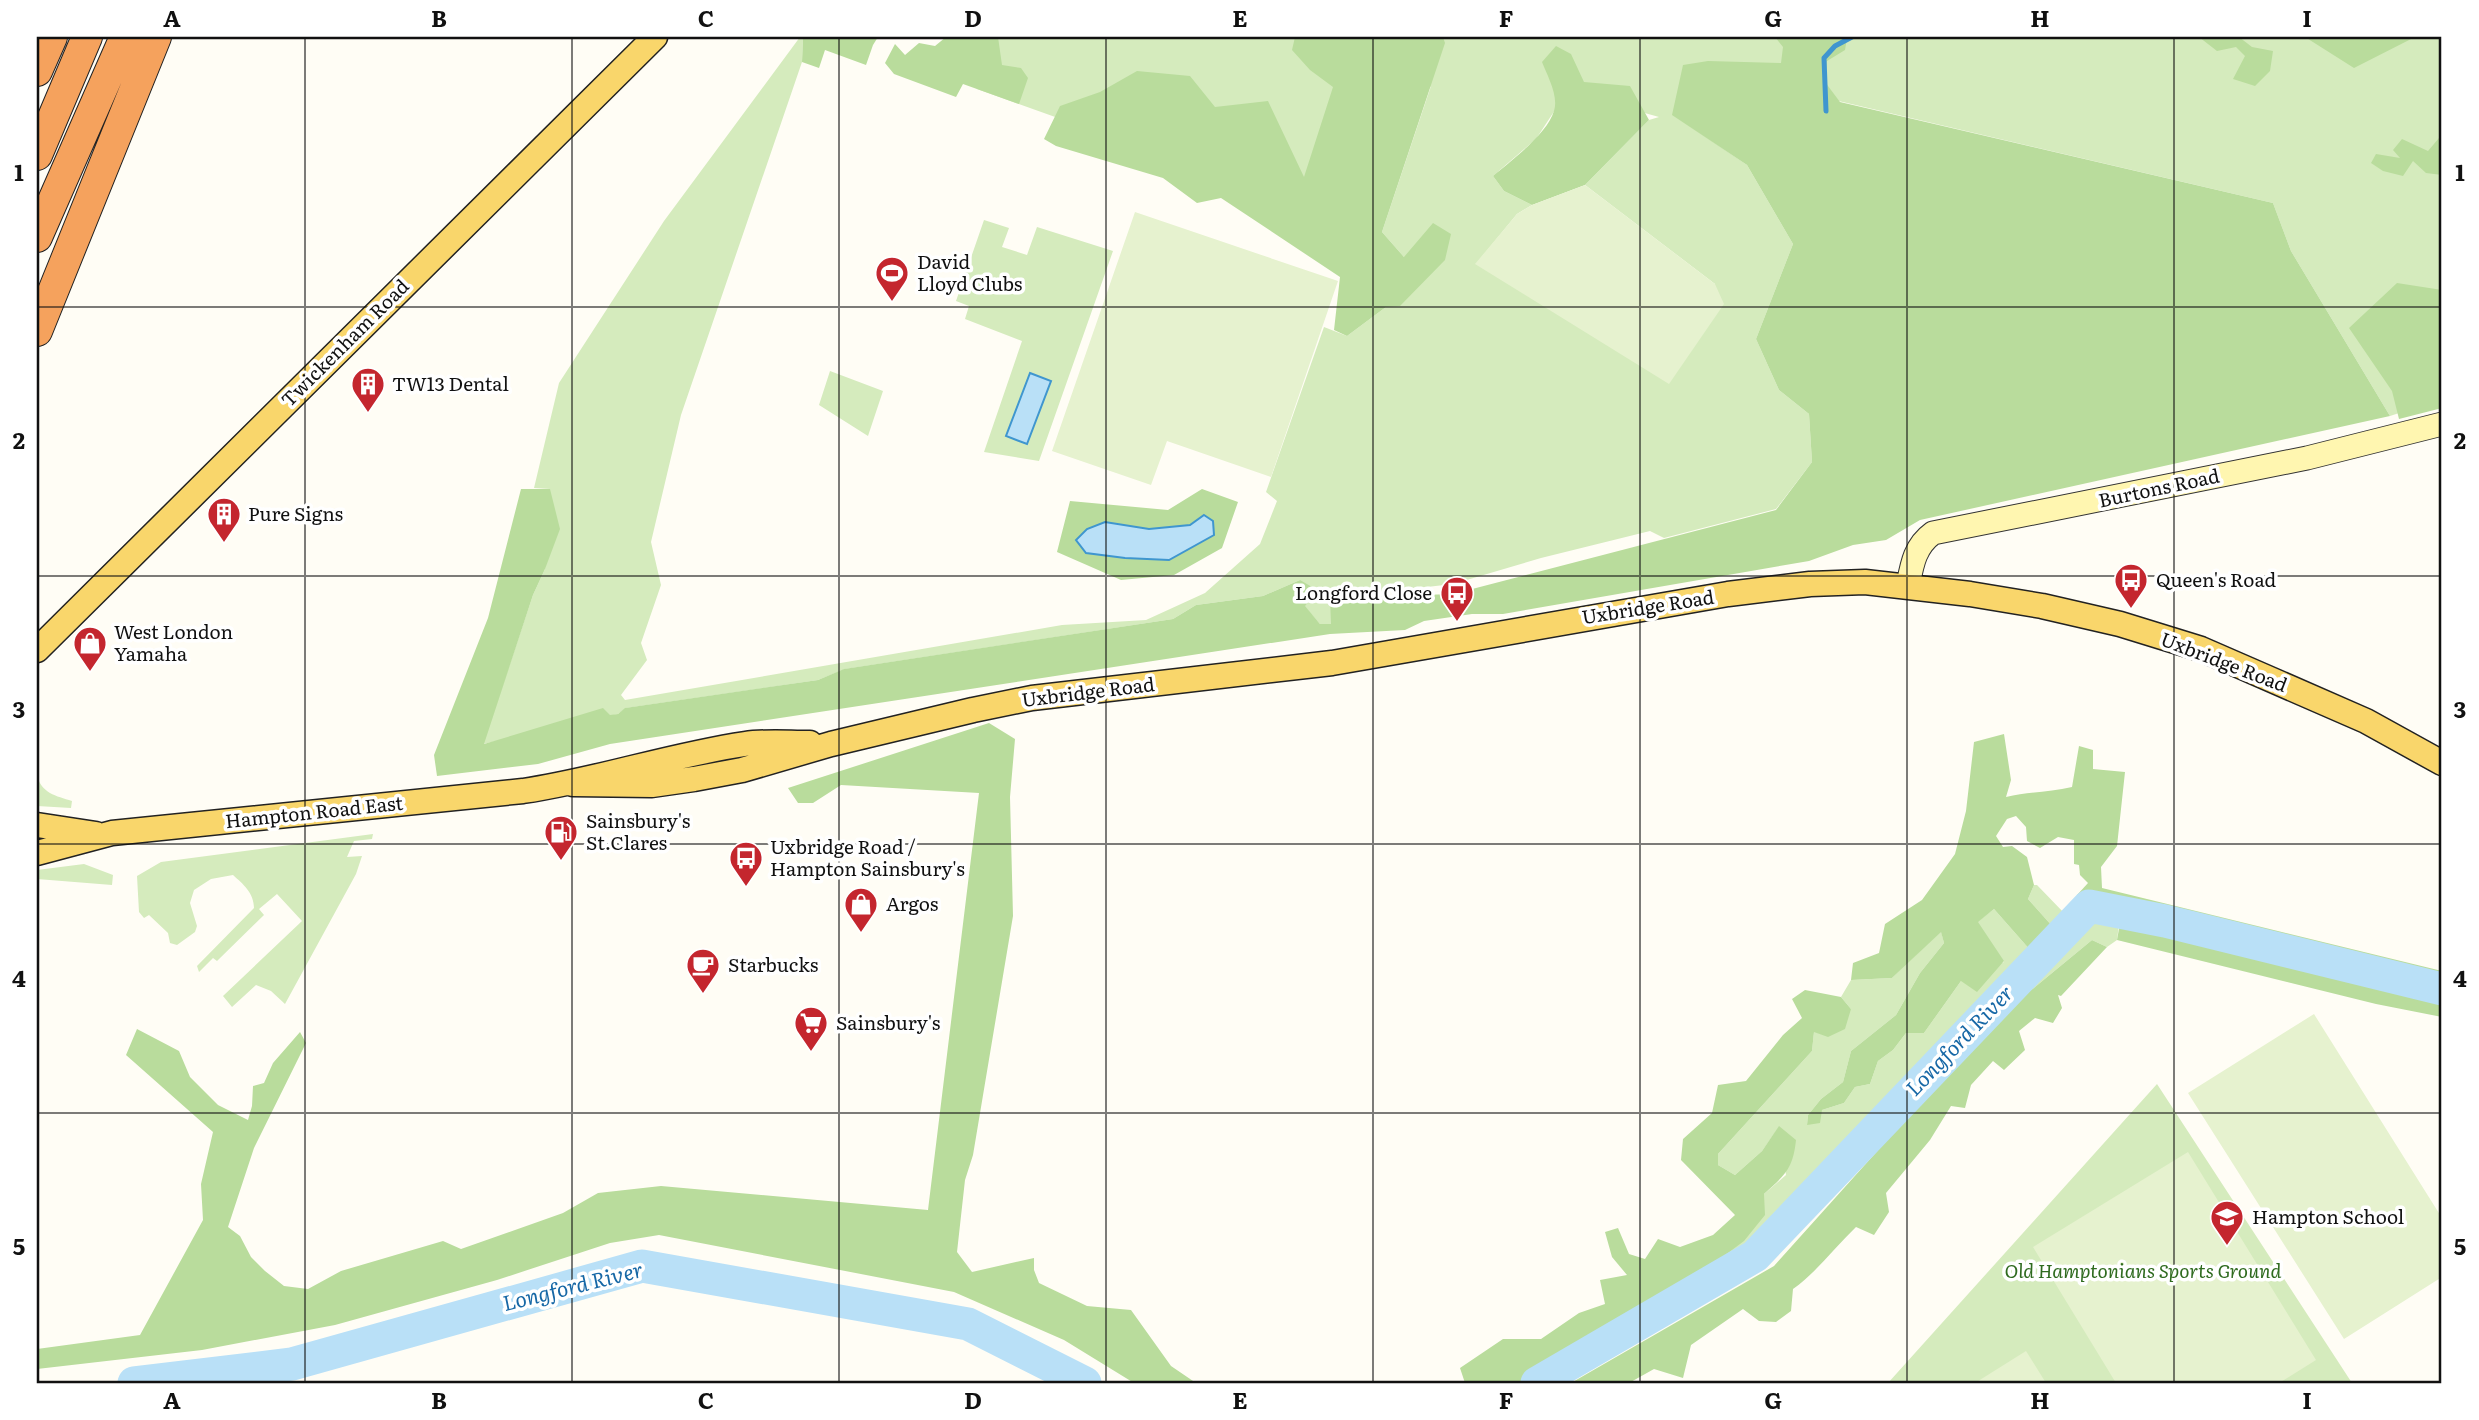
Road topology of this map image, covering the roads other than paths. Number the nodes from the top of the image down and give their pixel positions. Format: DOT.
graph roads {
  1 [pos="52,37"];
  2 [pos="87,37"];
  3 [pos="125,37"];
  4 [pos="156,37"];
  5 [pos="655,37"];
  6 [pos="37,71"];
  7 [pos="37,155"];
  8 [pos="37,237"];
  9 [pos="37,331"];
  10 [pos="2442,424"];
  11 [pos="1908,585"];
  12 [pos="37,650"];
  13 [pos="2442,763"];
  14 [pos="523,791"];
  15 [pos="37,825"];
  16 [pos="104,835"];
  17 [pos="37,853"];
  1 -- 6 [label="highway"];
  2 -- 7 [label="highway"];
  3 -- 8 [label="highway"];
  4 -- 9 [label="highway"];
  5 -- 12 [label="main road, Twickenham Road"];
  10 -- 11 [label="street, Burtons Road"];
  11 -- 13 [label="main road, Uxbridge Road"];
  11 -- 14 [label="main road, Uxbridge Road"];
  14 -- 16 [label="main road, Hampton Road East"];
  15 -- 16 [label="main road, Hampton Road East"];
  16 -- 17 [label="main road, Hampton Road East"];
}
